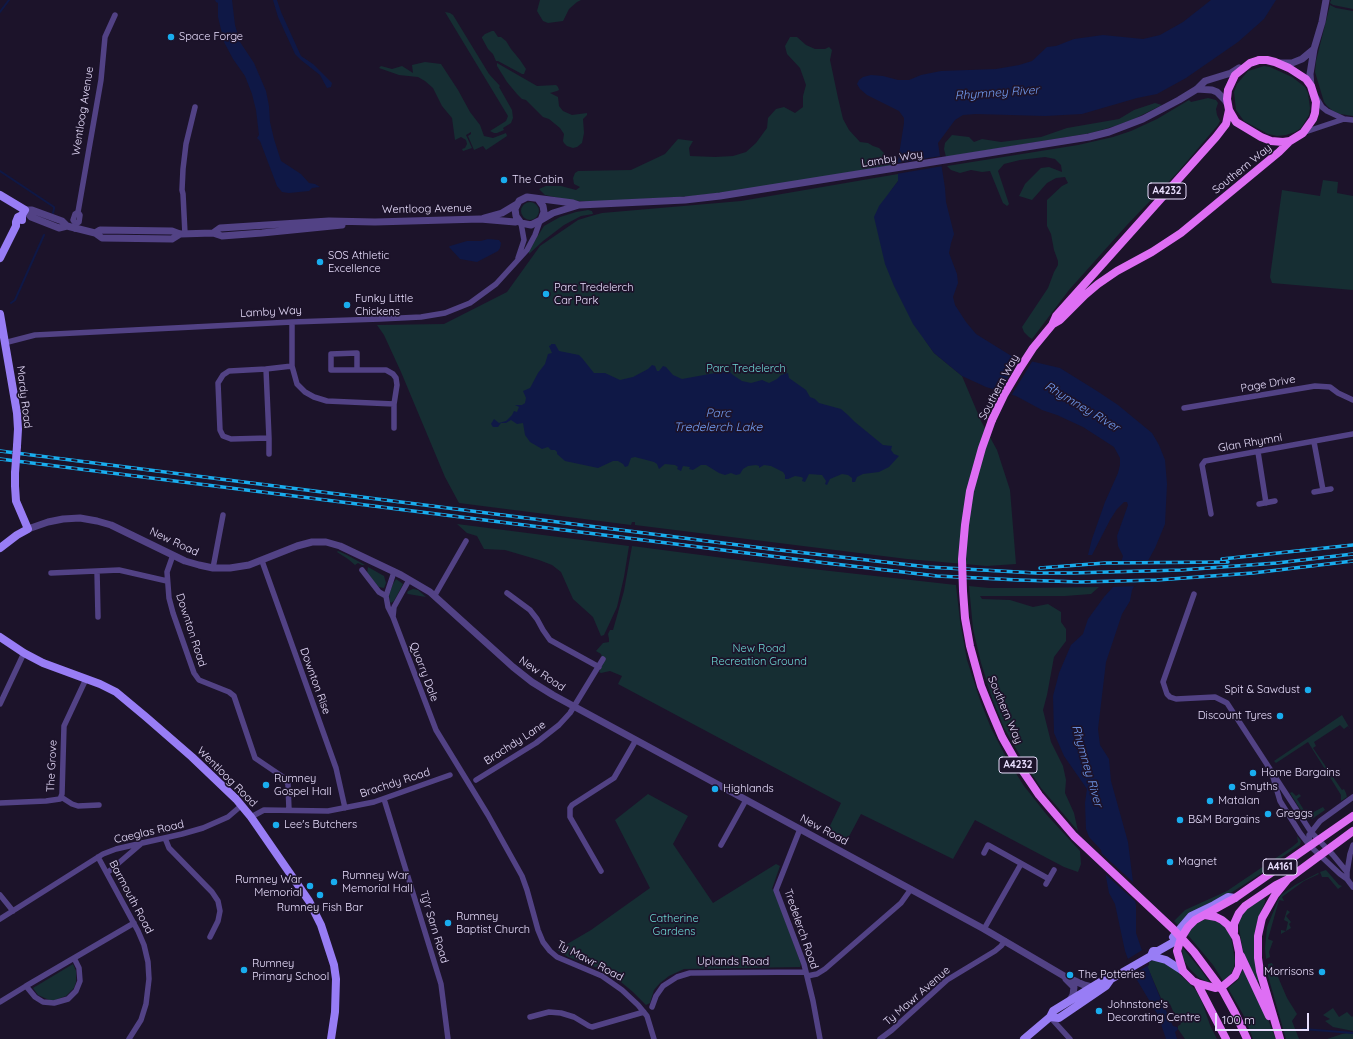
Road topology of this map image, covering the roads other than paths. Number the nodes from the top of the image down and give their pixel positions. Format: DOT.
graph roads {
  1 [pos="1326,0"];
  2 [pos="115,15"];
  3 [pos="1314,49"];
  4 [pos="1250,63"];
  5 [pos="1278,63"];
  6 [pos="1311,86"];
  7 [pos="1197,89"];
  8 [pos="1314,95"];
  9 [pos="195,107"];
  10 [pos="1229,108"];
  11 [pos="1344,119"];
  12 [pos="1353,120"];
  13 [pos="1303,133"];
  14 [pos="1290,141"];
  15 [pos="0,194"];
  16 [pos="538,199"];
  17 [pos="517,204"];
  18 [pos="579,205"];
  19 [pos="24,213"];
  20 [pos="480,219"];
  21 [pos="540,220"];
  22 [pos="520,222"];
  23 [pos="75,226"];
  24 [pos="183,234"];
  25 [pos="0,258"];
  26 [pos="518,258"];
  27 [pos="0,314"];
  28 [pos="292,322"];
  29 [pos="1052,325"];
  30 [pos="4,343"];
  31 [pos="292,366"];
  32 [pos="266,369"];
  33 [pos="357,370"];
  34 [pos="1353,400"];
  35 [pos="394,404"];
  36 [pos="1184,408"];
  37 [pos="394,428"];
  38 [pos="1353,434"];
  39 [pos="269,438"];
  40 [pos="1314,442"];
  41 [pos="1258,452"];
  42 [pos="269,454"];
  43 [pos="1331,489"];
  44 [pos="1322,490"];
  45 [pos="1314,492"];
  46 [pos="1275,501"];
  47 [pos="1266,503"];
  48 [pos="1259,504"];
  49 [pos="1211,514"];
  50 [pos="223,515"];
  51 [pos="28,529"];
  52 [pos="466,541"];
  53 [pos="1,546"];
  54 [pos="173,555"];
  55 [pos="262,561"];
  56 [pos="213,568"];
  57 [pos="362,570"];
  58 [pos="96,571"];
  59 [pos="394,572"];
  60 [pos="51,573"];
  61 [pos="409,580"];
  62 [pos="167,581"];
  63 [pos="508,593"];
  64 [pos="1194,594"];
  65 [pos="435,595"];
  66 [pos="386,596"];
  67 [pos="98,617"];
  68 [pos="393,617"];
  69 [pos="0,637"];
  70 [pos="24,653"];
  71 [pos="603,660"];
  72 [pos="599,667"];
  73 [pos="86,679"];
  74 [pos="0,704"];
  75 [pos="573,707"];
  76 [pos="636,740"];
  77 [pos="459,769"];
  78 [pos="1271,769"];
  79 [pos="450,775"];
  80 [pos="476,780"];
  81 [pos="61,797"];
  82 [pos="1353,797"];
  83 [pos="384,799"];
  84 [pos="746,800"];
  85 [pos="0,803"];
  86 [pos="99,805"];
  87 [pos="242,805"];
  88 [pos="344,808"];
  89 [pos="289,810"];
  90 [pos="1353,816"];
  91 [pos="251,817"];
  92 [pos="800,829"];
  93 [pos="1353,831"];
  94 [pos="1311,832"];
  95 [pos="166,838"];
  96 [pos="1319,840"];
  97 [pos="142,843"];
  98 [pos="721,845"];
  99 [pos="1353,845"];
  100 [pos="1310,846"];
  101 [pos="1328,850"];
  102 [pos="984,853"];
  103 [pos="1321,856"];
  104 [pos="98,857"];
  105 [pos="1021,864"];
  106 [pos="1054,870"];
  107 [pos="601,872"];
  108 [pos="1346,872"];
  109 [pos="107,873"];
  110 [pos="1288,879"];
  111 [pos="1347,879"];
  112 [pos="1353,887"];
  113 [pos="911,889"];
  114 [pos="0,895"];
  115 [pos="1235,898"];
  116 [pos="13,911"];
  117 [pos="1205,915"];
  118 [pos="0,919"];
  119 [pos="134,923"];
  120 [pos="984,929"];
  121 [pos="1234,932"];
  122 [pos="210,937"];
  123 [pos="1181,938"];
  124 [pos="1005,941"];
  125 [pos="1239,952"];
  126 [pos="1152,954"];
  127 [pos="74,958"];
  128 [pos="1183,971"];
  129 [pos="807,974"];
  130 [pos="1064,976"];
  131 [pos="1111,979"];
  132 [pos="1197,983"];
  133 [pos="26,986"];
  134 [pos="1092,987"];
  135 [pos="1070,1000"];
  136 [pos="0,1002"];
  137 [pos="652,1007"];
  138 [pos="644,1012"];
  139 [pos="530,1017"];
  140 [pos="1050,1017"];
  141 [pos="129,1039"];
  142 [pos="331,1039"];
  143 [pos="448,1039"];
  144 [pos="654,1039"];
  145 [pos="820,1039"];
  146 [pos="880,1039"];
  147 [pos="1024,1039"];
  148 [pos="1070,1039"];
  149 [pos="1226,1039"];
  150 [pos="1247,1039"];
  151 [pos="1280,1039"];
  1 -- 3 [label="street"];
  2 -- 23 [label="street, Wentloog Avenue"];
  3 -- 5 [label="street"];
  3 -- 6 [label="street"];
  4 -- 5 [label="main road"];
  4 -- 7 [label="street, Lamby Way"];
  4 -- 10 [label="main road"];
  5 -- 6 [label="main road"];
  6 -- 8 [label="main road"];
  7 -- 10 [label="street"];
  7 -- 18 [label="street, Lamby Way"];
  8 -- 11 [label="street"];
  8 -- 13 [label="main road"];
  9 -- 24 [label="street"];
  10 -- 14 [label="main road"];
  10 -- 29 [label="main road, Southern Way / A4232"];
  11 -- 12 [label="street"];
  11 -- 13 [label="street"];
  13 -- 14 [label="main road"];
  14 -- 29 [label="main road, Southern Way / A4232"];
  15 -- 19 [label="main road, Wentloog Avenue"];
  16 -- 17 [label="street"];
  16 -- 18 [label="street, Lamby Way"];
  16 -- 21 [label="street"];
  17 -- 20 [label="street, Wentloog Avenue"];
  17 -- 22 [label="street"];
  18 -- 21 [label="street, Lamby Way"];
  19 -- 23 [label="street, Wentloog Avenue"];
  19 -- 25 [label="main road"];
  20 -- 22 [label="street, Wentloog Avenue"];
  20 -- 24 [label="street, Wentloog Avenue"];
  21 -- 22 [label="street"];
  21 -- 26 [label="street, Lamby Way"];
  22 -- 26 [label="street, Lamby Way"];
  23 -- 24 [label="street, Wentloog Avenue"];
  26 -- 28 [label="street, Lamby Way"];
  27 -- 30 [label="main road, Mardy Road"];
  28 -- 30 [label="street, Lamby Way"];
  28 -- 31 [label="street"];
  29 -- 150 [label="main road, Southern Way / A4232, bridge"];
  30 -- 51 [label="main road, Mardy Road, bridge"];
  31 -- 32 [label="street"];
  31 -- 35 [label="street"];
  32 -- 39 [label="street"];
  32 -- 39 [label="street"];
  33 -- 33 [label="street"];
  33 -- 35 [label="street"];
  34 -- 36 [label="street, Page Drive"];
  35 -- 37 [label="street"];
  38 -- 40 [label="street, Glan Rhymni"];
  39 -- 42 [label="street"];
  40 -- 41 [label="street, Glan Rhymni"];
  40 -- 44 [label="street"];
  41 -- 47 [label="street"];
  41 -- 49 [label="street, Glan Rhymni"];
  43 -- 44 [label="street"];
  44 -- 45 [label="street"];
  46 -- 47 [label="street"];
  47 -- 48 [label="street"];
  50 -- 56 [label="street"];
  51 -- 53 [label="main road, New Road"];
  51 -- 54 [label="street, New Road"];
  52 -- 65 [label="street"];
  54 -- 56 [label="street, New Road"];
  54 -- 62 [label="street, Downton Road"];
  55 -- 56 [label="street, New Road"];
  55 -- 59 [label="street, New Road"];
  55 -- 88 [label="street, Downton Rise"];
  57 -- 66 [label="street"];
  58 -- 60 [label="street"];
  58 -- 62 [label="street"];
  58 -- 67 [label="street"];
  59 -- 61 [label="street, New Road"];
  59 -- 66 [label="street"];
  61 -- 65 [label="street, New Road"];
  61 -- 68 [label="street"];
  62 -- 89 [label="street, Downton Road"];
  63 -- 72 [label="street"];
  64 -- 78 [label="street"];
  65 -- 75 [label="street, New Road"];
  66 -- 68 [label="street, Quarry Dale"];
  68 -- 77 [label="street, Quarry Dale"];
  69 -- 70 [label="main road, Wentloog Road"];
  70 -- 73 [label="main road, Wentloog Road"];
  70 -- 74 [label="street"];
  71 -- 72 [label="street, Brachdy Lane"];
  72 -- 75 [label="street, Brachdy Lane"];
  73 -- 81 [label="street, The Grove"];
  73 -- 87 [label="main road, Wentloog Road"];
  75 -- 76 [label="street, New Road"];
  75 -- 80 [label="street, Brachdy Lane"];
  76 -- 84 [label="street, New Road"];
  76 -- 107 [label="street"];
  77 -- 138 [label="street, Ty Mawr Road"];
  78 -- 94 [label="street"];
  78 -- 100 [label="street"];
  79 -- 83 [label="street, Brachdy Road"];
  81 -- 85 [label="street, The Grove"];
  81 -- 86 [label="street"];
  82 -- 94 [label="street"];
  83 -- 88 [label="street, Brachdy Road"];
  83 -- 143 [label="street, Tŷ'r Sarn Road"];
  84 -- 92 [label="street, New Road"];
  84 -- 98 [label="street"];
  87 -- 91 [label="main road, Wentloog Road"];
  87 -- 95 [label="street, Caeglas Road"];
  88 -- 89 [label="street, Brachdy Road"];
  89 -- 91 [label="street, Brachdy Road"];
  90 -- 96 [label="main road, A4161"];
  91 -- 142 [label="main road, Wentloog Road"];
  92 -- 113 [label="street, New Road"];
  92 -- 129 [label="street, Tredelerch Road"];
  93 -- 101 [label="main road, A4161"];
  94 -- 96 [label="street"];
  94 -- 100 [label="street"];
  95 -- 97 [label="street, Caeglas Road"];
  95 -- 122 [label="street"];
  96 -- 100 [label="main road, A4161"];
  96 -- 101 [label="street"];
  97 -- 104 [label="street, Caeglas Road"];
  97 -- 109 [label="street"];
  99 -- 108 [label="street"];
  100 -- 103 [label="street"];
  100 -- 115 [label="main road, A4161"];
  101 -- 103 [label="main road, A4161"];
  101 -- 108 [label="street"];
  102 -- 105 [label="street"];
  103 -- 110 [label="main road, A4161"];
  103 -- 111 [label="street"];
  104 -- 109 [label="street, Barmouth Road"];
  104 -- 116 [label="street, Caeglas Road"];
  105 -- 106 [label="street"];
  105 -- 120 [label="street"];
  108 -- 111 [label="street"];
  109 -- 119 [label="street, Barmouth Road"];
  110 -- 121 [label="main road, A4161"];
  110 -- 151 [label="main road"];
  111 -- 112 [label="street"];
  113 -- 120 [label="street, New Road"];
  113 -- 129 [label="street, Uplands Road"];
  114 -- 116 [label="street"];
  115 -- 117 [label="main road, A4161"];
  115 -- 126 [label="main road"];
  116 -- 118 [label="street, Caeglas Road"];
  117 -- 121 [label="main road"];
  117 -- 123 [label="main road, A4161"];
  119 -- 127 [label="street"];
  119 -- 141 [label="street, Barmouth Road"];
  120 -- 124 [label="street, New Road"];
  121 -- 125 [label="main road, A4161"];
  123 -- 126 [label="main road"];
  123 -- 128 [label="main road, A4161"];
  124 -- 130 [label="street, New Road"];
  124 -- 146 [label="street, Ty Mawr Avenue"];
  125 -- 132 [label="main road, A4161"];
  125 -- 151 [label="main road"];
  126 -- 128 [label="main road"];
  126 -- 131 [label="main road"];
  127 -- 133 [label="street"];
  127 -- 133 [label="street"];
  128 -- 132 [label="main road, A4161"];
  129 -- 137 [label="street, Uplands Road"];
  129 -- 145 [label="street, Tredelerch Road"];
  130 -- 134 [label="street, New Road"];
  130 -- 135 [label="street, New Road"];
  131 -- 134 [label="main road"];
  131 -- 140 [label="main road"];
  132 -- 149 [label="main road"];
  133 -- 136 [label="street"];
  134 -- 135 [label="main road"];
  135 -- 140 [label="main road"];
  138 -- 139 [label="street"];
  138 -- 144 [label="street, Ty Mawr Road"];
  140 -- 147 [label="main road"];
  140 -- 148 [label="street"];
}
